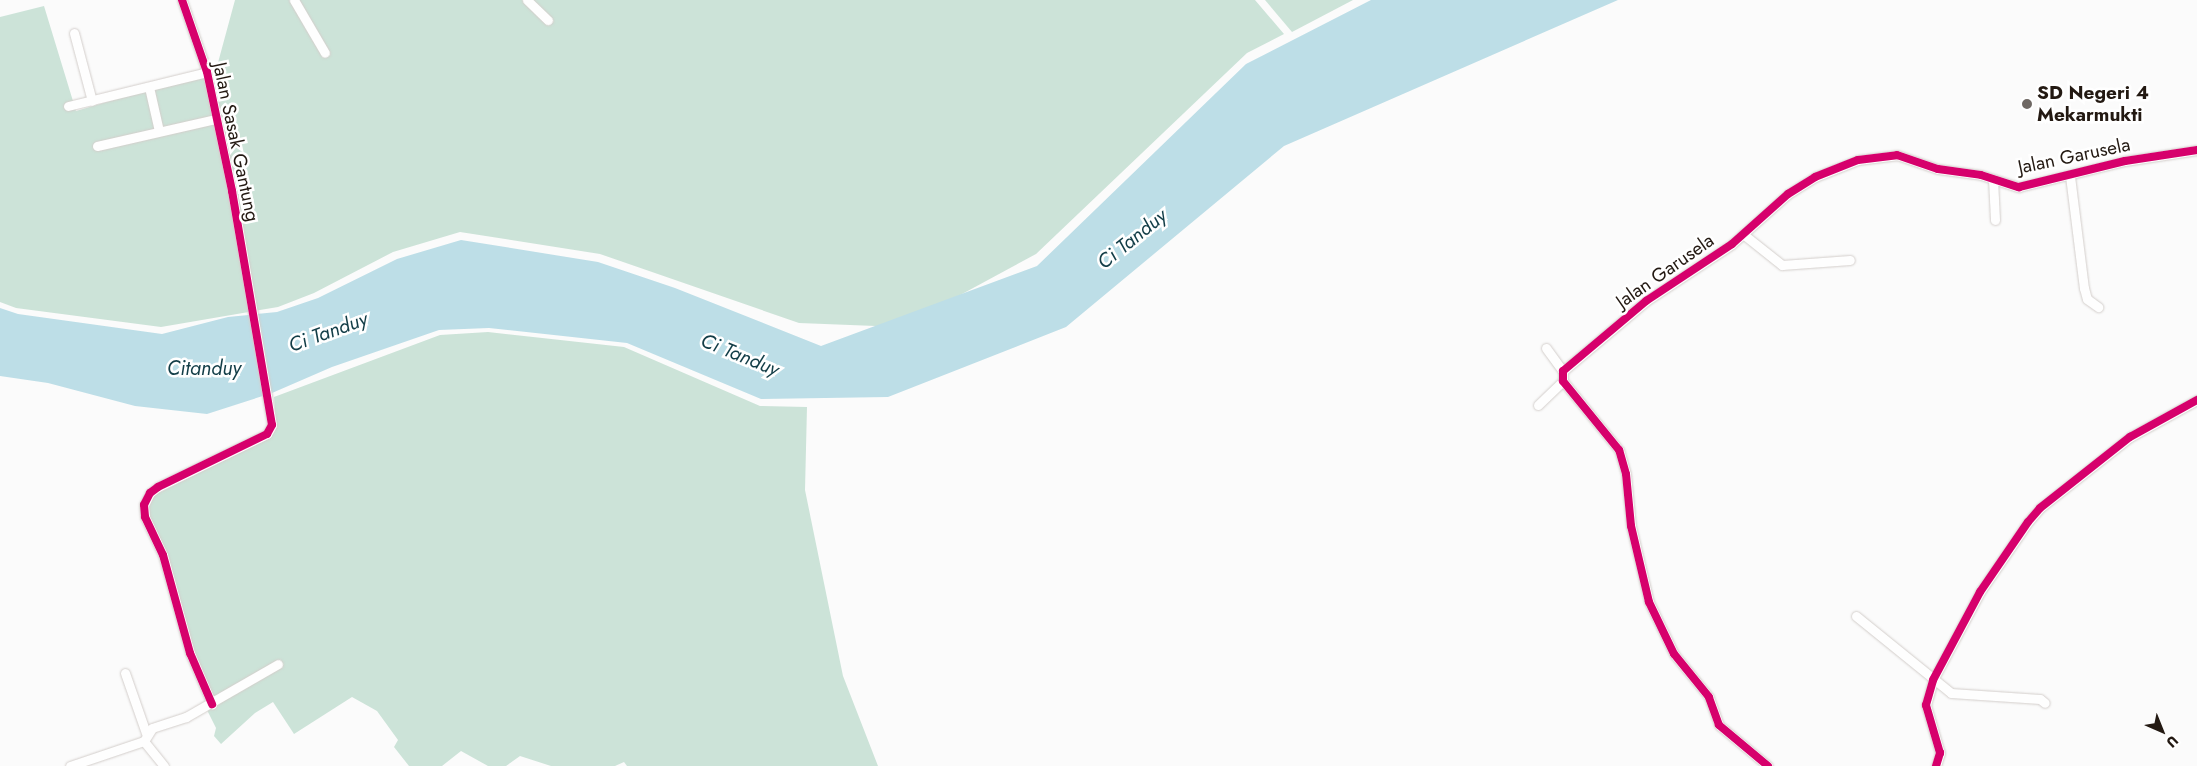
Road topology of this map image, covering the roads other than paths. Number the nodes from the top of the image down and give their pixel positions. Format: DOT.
graph roads {
  1 [pos="182,0"];
  2 [pos="294,0"];
  3 [pos="527,0"];
  4 [pos="548,20"];
  5 [pos="74,33"];
  6 [pos="325,53"];
  7 [pos="207,72"];
  8 [pos="149,87"];
  9 [pos="92,101"];
  10 [pos="68,106"];
  11 [pos="216,119"];
  12 [pos="159,131"];
  13 [pos="97,146"];
  14 [pos="2197,150"];
  15 [pos="2070,176"];
  16 [pos="1993,179"];
  17 [pos="1995,220"];
  18 [pos="1743,234"];
  19 [pos="1850,260"];
  20 [pos="2098,307"];
  21 [pos="1546,348"];
  22 [pos="1564,372"];
  23 [pos="1563,381"];
  24 [pos="2197,400"];
  25 [pos="1538,405"];
  26 [pos="1856,616"];
  27 [pos="278,664"];
  28 [pos="125,673"];
  29 [pos="1933,680"];
  30 [pos="2046,703"];
  31 [pos="212,704"];
  32 [pos="145,737"];
  33 [pos="70,766"];
  34 [pos="164,766"];
  35 [pos="1768,766"];
  36 [pos="1936,766"];
  1 -- 7 [label="street, Jalan Sasak Gantung"];
  2 -- 6 [label="street"];
  3 -- 4 [label="street"];
  5 -- 9 [label="street"];
  7 -- 8 [label="street"];
  7 -- 11 [label="street, Jalan Sasak Gantung"];
  8 -- 9 [label="street"];
  8 -- 12 [label="street"];
  9 -- 10 [label="street"];
  11 -- 12 [label="street"];
  11 -- 31 [label="street, Jalan Sasak Gantung"];
  12 -- 13 [label="street"];
  14 -- 15 [label="street, Jalan Garusela"];
  15 -- 16 [label="street, Jalan Garusela"];
  15 -- 20 [label="street"];
  16 -- 17 [label="street"];
  16 -- 18 [label="street, Jalan Garusela"];
  18 -- 19 [label="street"];
  18 -- 22 [label="street, Jalan Garusela"];
  21 -- 22 [label="street"];
  22 -- 23 [label="street"];
  23 -- 25 [label="street"];
  23 -- 35 [label="street"];
  24 -- 29 [label="street"];
  26 -- 29 [label="street"];
  27 -- 31 [label="street"];
  28 -- 32 [label="street"];
  29 -- 30 [label="street"];
  29 -- 36 [label="street"];
  31 -- 32 [label="street"];
  32 -- 33 [label="street"];
  32 -- 34 [label="street"];
}
